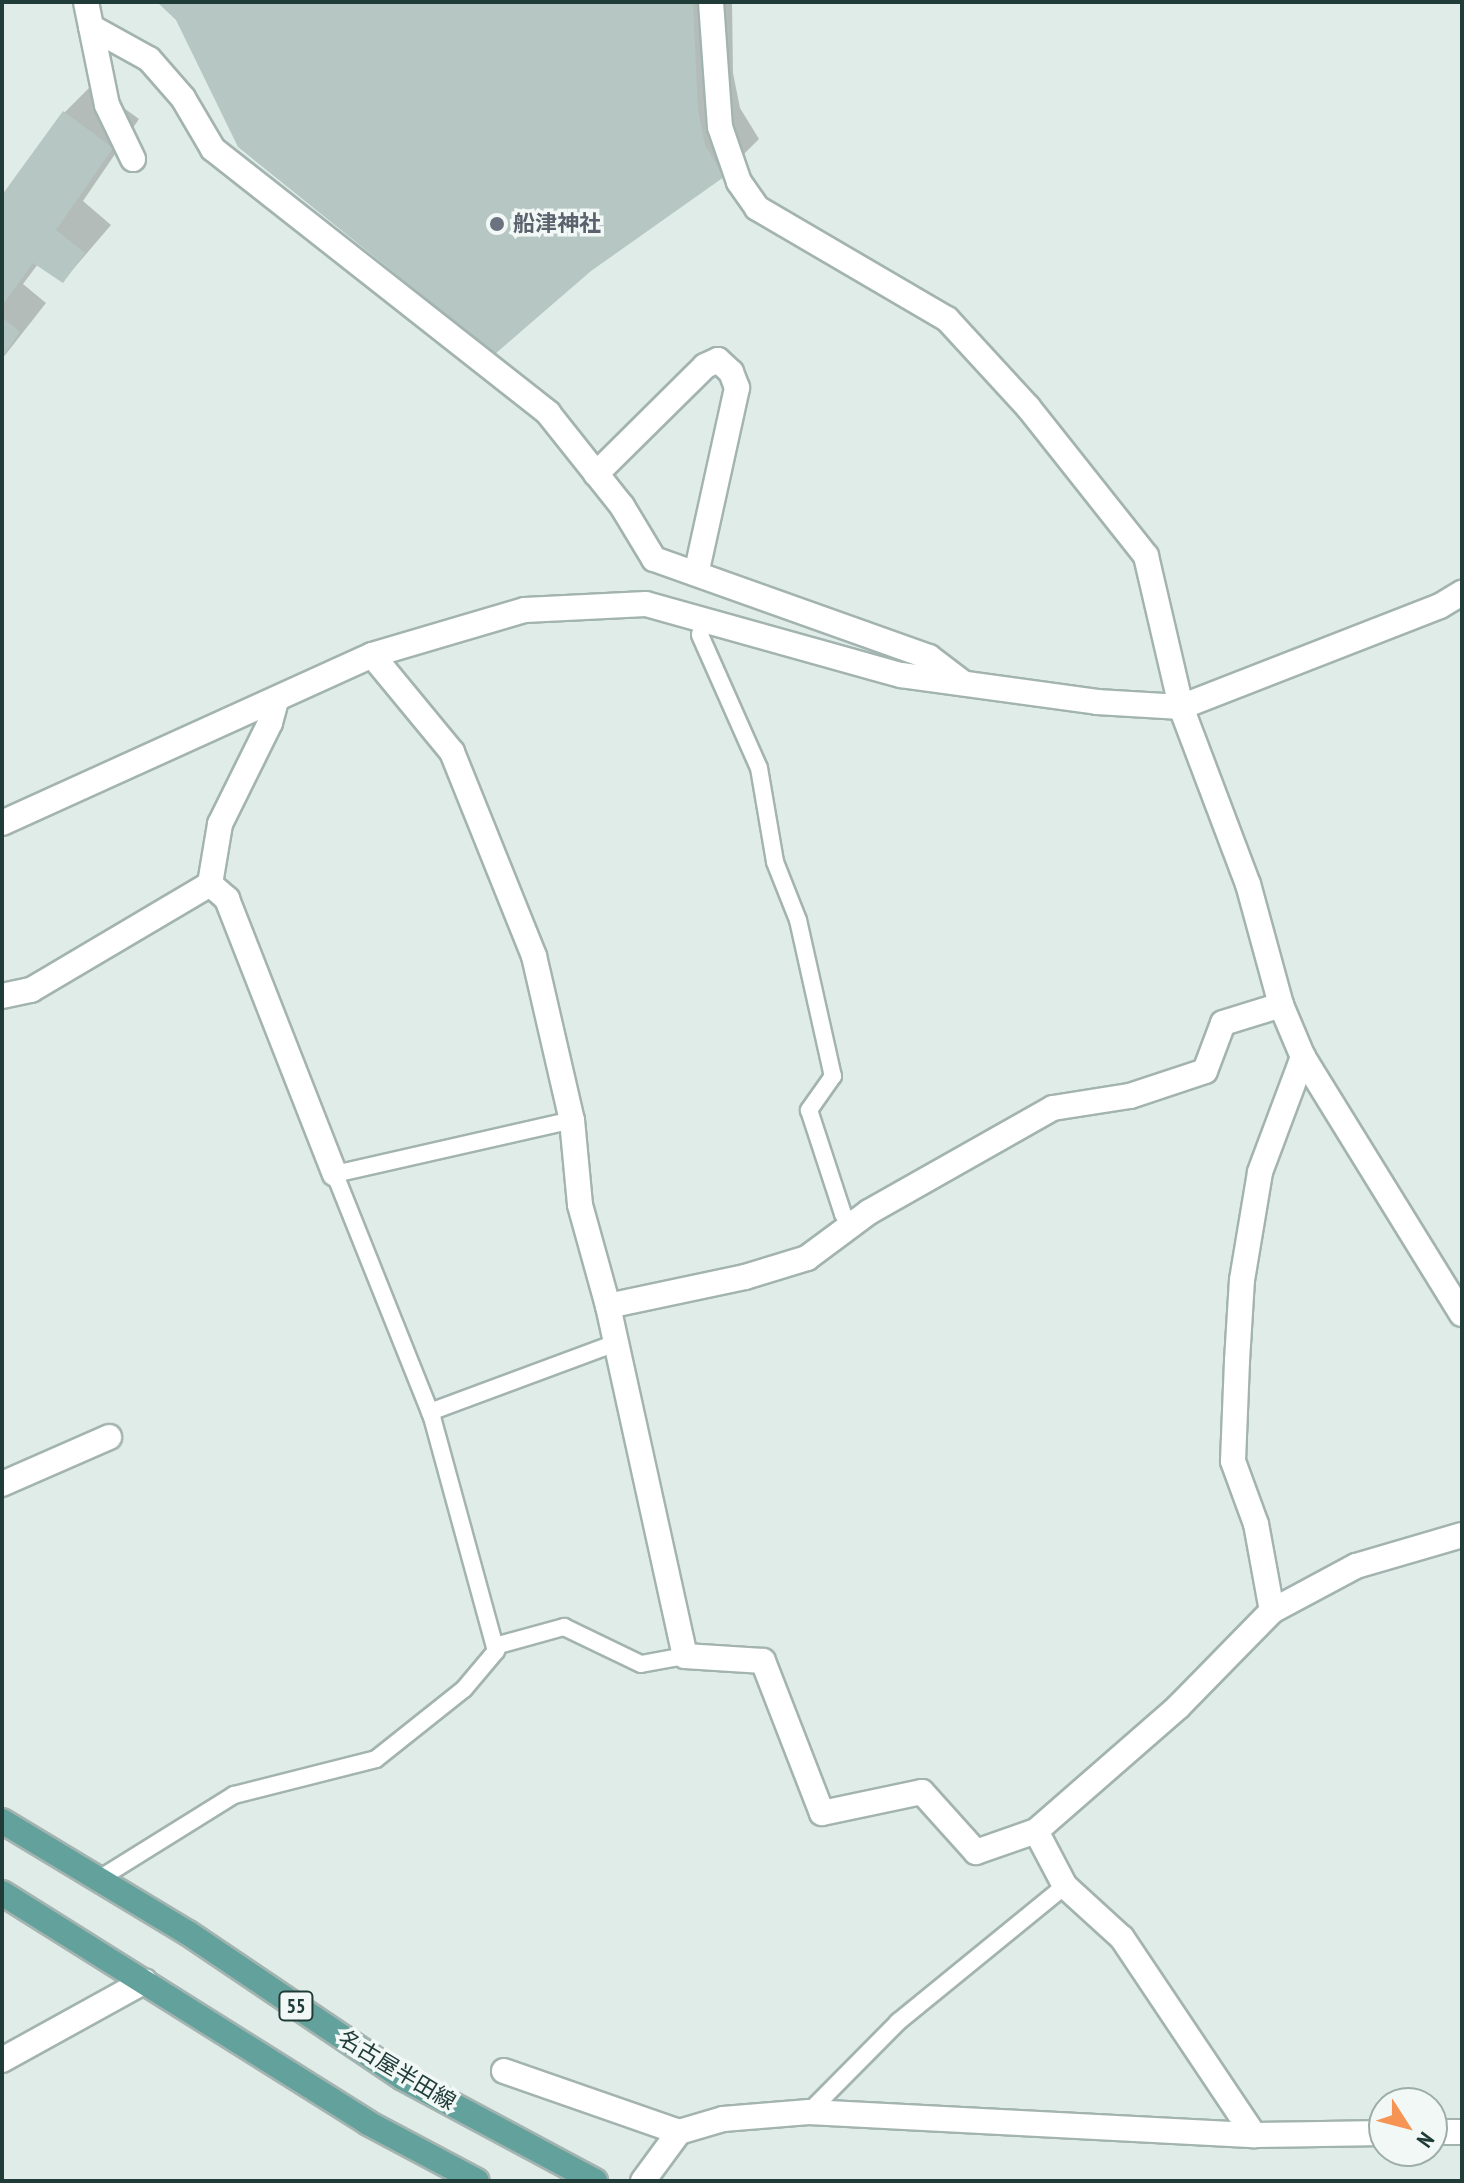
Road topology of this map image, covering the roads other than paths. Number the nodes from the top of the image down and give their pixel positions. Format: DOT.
graph roads {
  1 [pos="86,2"];
  2 [pos="711,2"];
  3 [pos="91,27"];
  4 [pos="133,159"];
  5 [pos="596,474"];
  6 [pos="696,574"];
  7 [pos="1462,593"];
  8 [pos="703,621"];
  9 [pos="372,655"];
  10 [pos="968,687"];
  11 [pos="276,700"];
  12 [pos="1181,707"];
  13 [pos="2,823"];
  14 [pos="210,884"];
  15 [pos="2,996"];
  16 [pos="1281,1005"];
  17 [pos="1303,1057"];
  18 [pos="572,1120"];
  19 [pos="335,1174"];
  20 [pos="851,1226"];
  21 [pos="608,1306"];
  22 [pos="1462,1314"];
  23 [pos="616,1343"];
  24 [pos="430,1412"];
  25 [pos="109,1437"];
  26 [pos="2,1484"];
  27 [pos="1462,1535"];
  28 [pos="1272,1611"];
  29 [pos="495,1646"];
  30 [pos="685,1656"];
  31 [pos="2,1821"];
  32 [pos="1036,1831"];
  33 [pos="99,1879"];
  34 [pos="1065,1886"];
  35 [pos="2,1893"];
  36 [pos="145,1981"];
  37 [pos="2,2060"];
  38 [pos="504,2071"];
  39 [pos="809,2112"];
  40 [pos="679,2132"];
  41 [pos="1368,2133"];
  42 [pos="1254,2135"];
  43 [pos="477,2181"];
  44 [pos="595,2181"];
  45 [pos="643,2181"];
  1 -- 3 [label="street"];
  2 -- 12 [label="street"];
  3 -- 4 [label="street"];
  3 -- 5 [label="street"];
  5 -- 6 [label="street"];
  5 -- 6 [label="street"];
  6 -- 10 [label="street"];
  7 -- 12 [label="street"];
  8 -- 9 [label="street"];
  8 -- 10 [label="street"];
  8 -- 20 [label="lane"];
  9 -- 11 [label="street"];
  9 -- 18 [label="street"];
  10 -- 12 [label="street"];
  11 -- 13 [label="street"];
  11 -- 14 [label="street"];
  12 -- 16 [label="street"];
  14 -- 15 [label="street"];
  14 -- 19 [label="street"];
  16 -- 17 [label="street"];
  16 -- 20 [label="street"];
  17 -- 22 [label="street"];
  17 -- 28 [label="street"];
  18 -- 19 [label="lane"];
  18 -- 21 [label="street"];
  19 -- 24 [label="lane"];
  20 -- 21 [label="street"];
  21 -- 23 [label="street"];
  23 -- 24 [label="lane"];
  23 -- 30 [label="street"];
  24 -- 29 [label="lane"];
  25 -- 26 [label="street"];
  27 -- 28 [label="street"];
  28 -- 32 [label="street"];
  29 -- 30 [label="lane"];
  29 -- 33 [label="lane"];
  30 -- 32 [label="street"];
  31 -- 33 [label="main road, 名古屋半田線 / 55"];
  32 -- 34 [label="street"];
  33 -- 44 [label="main road, 名古屋半田線 / 55"];
  34 -- 39 [label="lane"];
  34 -- 42 [label="street"];
  35 -- 36 [label="main road"];
  36 -- 37 [label="street"];
  36 -- 43 [label="main road"];
  38 -- 40 [label="street"];
  39 -- 40 [label="street"];
  39 -- 42 [label="street"];
  40 -- 45 [label="street"];
  41 -- 42 [label="street"];
}
